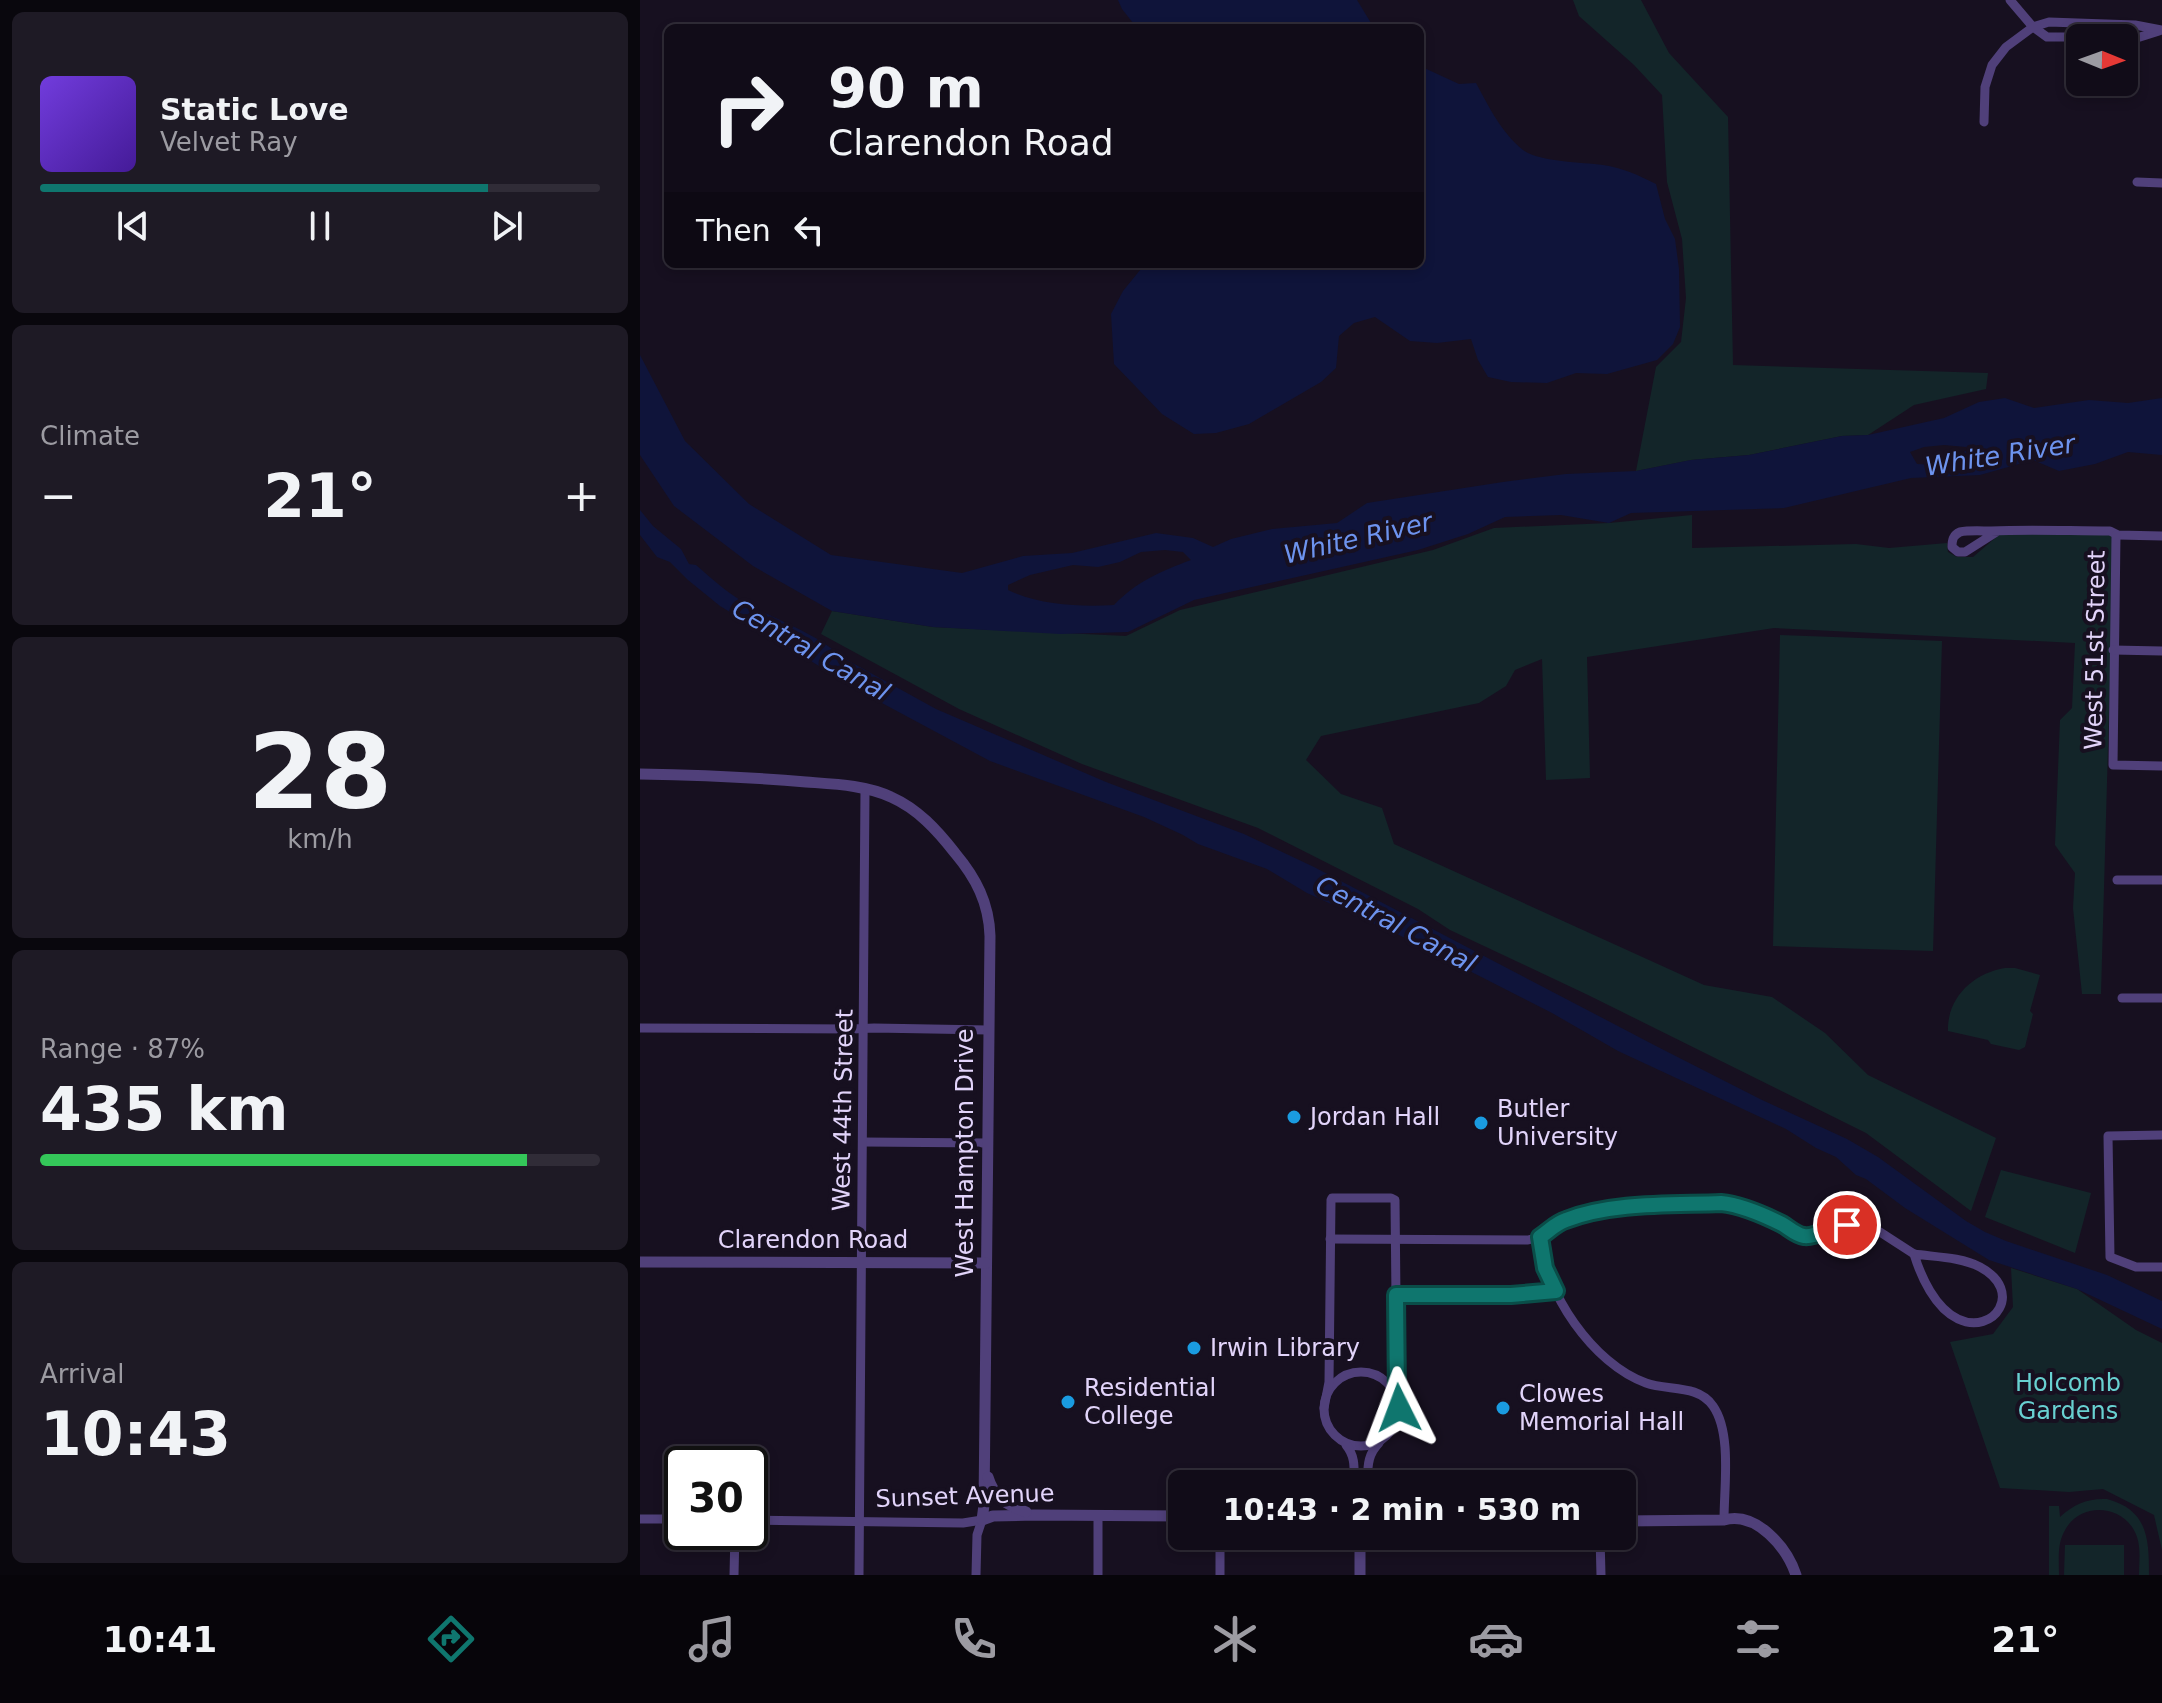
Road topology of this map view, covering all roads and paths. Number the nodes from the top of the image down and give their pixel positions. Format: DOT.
graph roads {
  1 [pos="2010,0"];
  2 [pos="2033,27"];
  3 [pos="2162,30"];
  4 [pos="1984,122"];
  5 [pos="2137,182"];
  6 [pos="2162,183"];
  7 [pos="1998,531"];
  8 [pos="2116,535"];
  9 [pos="2162,536"];
  10 [pos="2113,650"];
  11 [pos="2162,651"];
  12 [pos="2162,766"];
  13 [pos="640,774"];
  14 [pos="865,790"];
  15 [pos="2117,880"];
  16 [pos="2162,880"];
  17 [pos="2122,998"];
  18 [pos="2162,998"];
  19 [pos="640,1028"];
  20 [pos="864,1029"];
  21 [pos="988,1030"];
  22 [pos="2162,1135"];
  23 [pos="863,1142"];
  24 [pos="988,1143"];
  25 [pos="1540,1237"];
  26 [pos="1330,1239"];
  27 [pos="1395,1239"];
  28 [pos="1914,1254"];
  29 [pos="640,1262"];
  30 [pos="861,1263"];
  31 [pos="986,1263"];
  32 [pos="2162,1267"];
  33 [pos="1556,1291"];
  34 [pos="1396,1295"];
  35 [pos="1397,1397"];
  36 [pos="1324,1408"];
  37 [pos="1381,1441"];
  38 [pos="1344,1442"];
  39 [pos="985,1464"];
  40 [pos="1354,1470"];
  41 [pos="1368,1470"];
  42 [pos="1034,1515"];
  43 [pos="1098,1515"];
  44 [pos="1168,1516"];
  45 [pos="640,1519"];
  46 [pos="664,1519"];
  47 [pos="768,1520"];
  48 [pos="982,1520"];
  49 [pos="1724,1520"];
  50 [pos="859,1521"];
  51 [pos="1636,1521"];
  52 [pos="735,1550"];
  53 [pos="1220,1550"];
  54 [pos="1360,1550"];
  55 [pos="1600,1550"];
  56 [pos="734,1575"];
  57 [pos="859,1575"];
  58 [pos="976,1575"];
  59 [pos="1098,1575"];
  60 [pos="1220,1575"];
  61 [pos="1360,1575"];
  62 [pos="1601,1575"];
  63 [pos="1793,1575"];
  1 -- 2 [label="street"];
  2 -- 3 [label="street"];
  2 -- 4 [label="street"];
  5 -- 6 [label="street"];
  7 -- 8 [label="street"];
  8 -- 9 [label="street"];
  8 -- 10 [label="street, West 51st Street"];
  10 -- 11 [label="street"];
  10 -- 12 [label="street, West 51st Street"];
  13 -- 14 [label="street, West Hampton Drive"];
  14 -- 20 [label="street, West 44th Street"];
  14 -- 21 [label="street, West Hampton Drive"];
  15 -- 16 [label="street"];
  17 -- 18 [label="street"];
  19 -- 20 [label="street"];
  20 -- 21 [label="street"];
  20 -- 23 [label="street, West 44th Street"];
  21 -- 24 [label="street, West Hampton Drive"];
  22 -- 32 [label="street"];
  23 -- 24 [label="street"];
  23 -- 30 [label="street, West 44th Street"];
  24 -- 31 [label="street, West Hampton Drive"];
  25 -- 27 [label="street"];
  25 -- 28 [label="street"];
  25 -- 33 [label="street"];
  26 -- 27 [label="street"];
  26 -- 27 [label="street"];
  26 -- 36 [label="street"];
  27 -- 34 [label="street"];
  28 -- 28 [label="street"];
  29 -- 30 [label="street, Clarendon Road"];
  30 -- 31 [label="street, Clarendon Road"];
  30 -- 50 [label="street, West 44th Street"];
  31 -- 39 [label="street, West Hampton Drive"];
  33 -- 34 [label="street"];
  33 -- 49 [label="street"];
  34 -- 35 [label="street"];
  35 -- 36 [label="street"];
  35 -- 37 [label="street"];
  36 -- 38 [label="street"];
  37 -- 38 [label="street"];
  37 -- 41 [label="street"];
  38 -- 40 [label="street"];
  39 -- 42 [label="street"];
  39 -- 48 [label="street, West Hampton Drive"];
  42 -- 43 [label="street, Sunset Avenue"];
  42 -- 48 [label="street, Sunset Avenue"];
  43 -- 44 [label="street, Sunset Avenue"];
  43 -- 59 [label="street"];
  45 -- 46 [label="street"];
  47 -- 50 [label="street, Sunset Avenue"];
  48 -- 50 [label="street, Sunset Avenue"];
  48 -- 58 [label="street, West Hampton Drive"];
  49 -- 51 [label="street"];
  49 -- 63 [label="street"];
  50 -- 57 [label="street, West 44th Street"];
  52 -- 56 [label="street"];
  53 -- 60 [label="street"];
  54 -- 61 [label="street"];
  55 -- 62 [label="street"];
}
